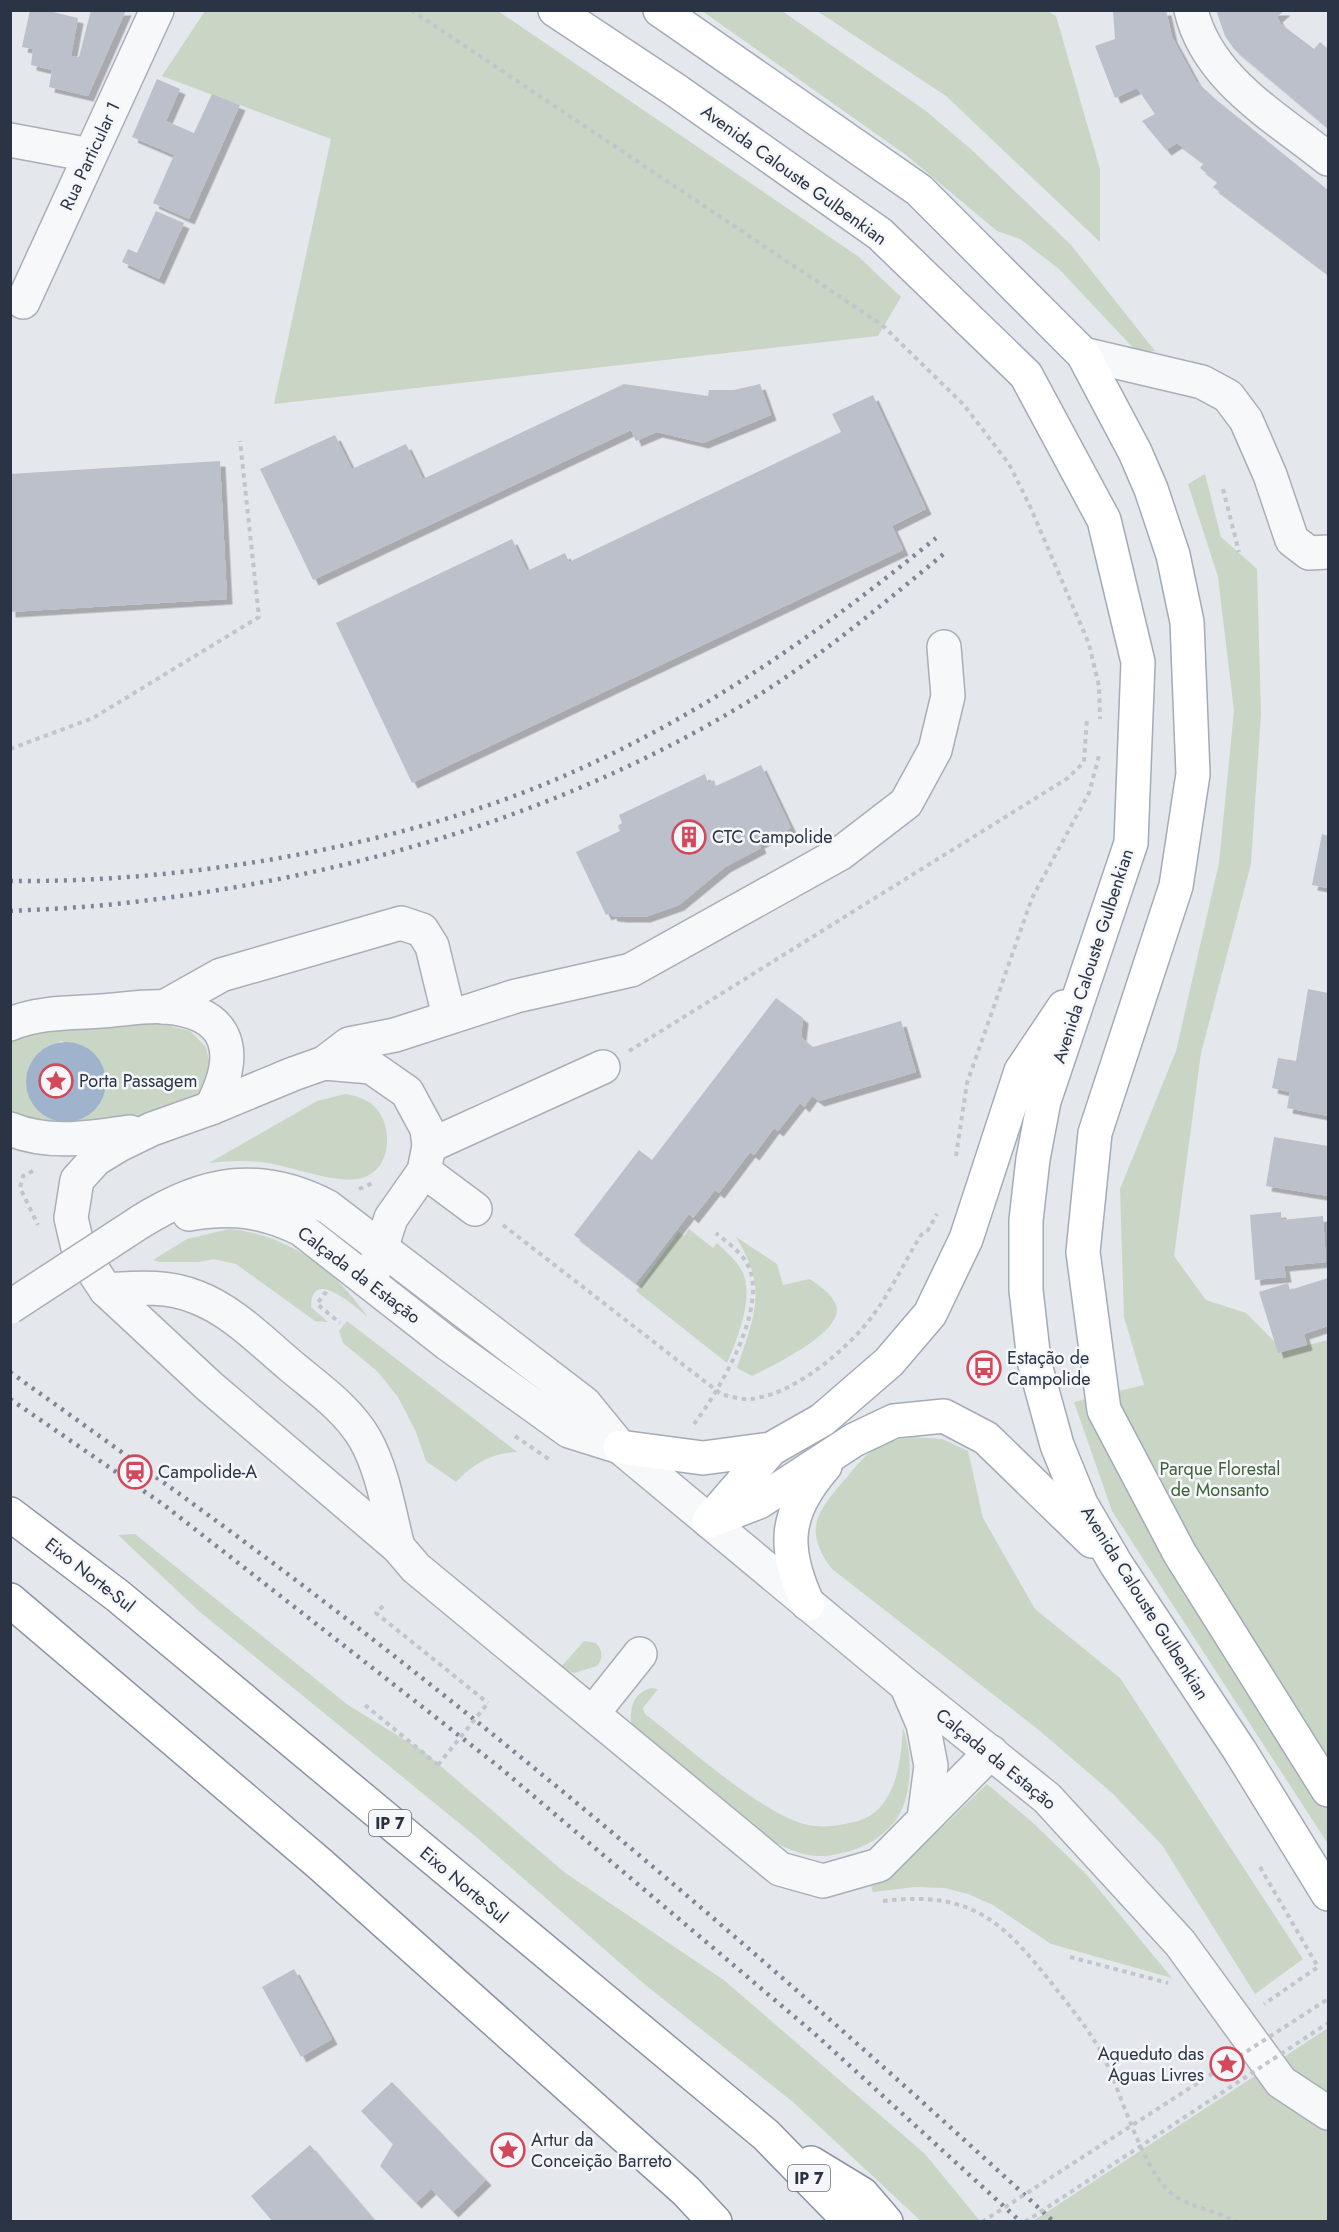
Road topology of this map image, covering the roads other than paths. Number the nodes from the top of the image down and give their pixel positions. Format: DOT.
graph roads {
  1 [pos="157,10"];
  2 [pos="555,10"];
  3 [pos="660,10"];
  4 [pos="1191,10"];
  5 [pos="10,140"];
  6 [pos="90,155"];
  7 [pos="1329,159"];
  8 [pos="23,302"];
  9 [pos="1083,354"];
  10 [pos="1329,552"];
  11 [pos="944,647"];
  12 [pos="1088,971"];
  13 [pos="164,1006"];
  14 [pos="449,1016"];
  15 [pos="15,1020"];
  16 [pos="324,1063"];
  17 [pos="603,1067"];
  18 [pos="211,1108"];
  19 [pos="11,1129"];
  20 [pos="152,1129"];
  21 [pos="426,1158"];
  22 [pos="485,1215"];
  23 [pos="140,1222"];
  24 [pos="380,1247"];
  25 [pos="370,1282"];
  26 [pos="106,1290"];
  27 [pos="10,1307"];
  28 [pos="620,1447"];
  29 [pos="771,1449"];
  30 [pos="839,1450"];
  31 [pos="10,1514"];
  32 [pos="709,1521"];
  33 [pos="398,1547"];
  34 [pos="1116,1564"];
  35 [pos="10,1600"];
  36 [pos="808,1604"];
  37 [pos="640,1654"];
  38 [pos="906,1686"];
  39 [pos="593,1713"];
  40 [pos="991,1752"];
  41 [pos="1329,1790"];
  42 [pos="924,1819"];
  43 [pos="1329,1894"];
  44 [pos="1329,2113"];
  45 [pos="766,2135"];
  46 [pos="714,2222"];
  47 [pos="851,2222"];
  48 [pos="886,2222"];
  1 -- 6 [label="street, Rua Particular 1"];
  2 -- 12 [label="main road, Avenida Calouste Gulbenkian"];
  3 -- 9 [label="main road"];
  4 -- 7 [label="street"];
  5 -- 6 [label="street"];
  6 -- 8 [label="street, Rua Particular 1"];
  9 -- 10 [label="street"];
  9 -- 41 [label="main road"];
  11 -- 14 [label="street"];
  12 -- 29 [label="main road"];
  12 -- 34 [label="main road, Avenida Calouste Gulbenkian"];
  13 -- 14 [label="street"];
  13 -- 15 [label="street"];
  13 -- 18 [label="street"];
  14 -- 16 [label="street"];
  16 -- 18 [label="street"];
  16 -- 21 [label="street"];
  17 -- 21 [label="street"];
  18 -- 20 [label="street"];
  19 -- 20 [label="street"];
  20 -- 26 [label="street"];
  21 -- 22 [label="street"];
  21 -- 24 [label="street"];
  23 -- 24 [label="street, Calçada da Estação"];
  23 -- 25 [label="street, Calçada da Estação"];
  23 -- 27 [label="street, bridge"];
  24 -- 25 [label="street"];
  24 -- 28 [label="street, Calçada da Estação"];
  25 -- 28 [label="street, Calçada da Estação"];
  26 -- 33 [label="street"];
  26 -- 33 [label="street"];
  28 -- 29 [label="main road"];
  28 -- 32 [label="street, Calçada da Estação"];
  29 -- 32 [label="main road"];
  30 -- 32 [label="main road"];
  30 -- 34 [label="main road"];
  30 -- 36 [label="main road"];
  31 -- 45 [label="main road, Eixo Norte-Sul / IP 7"];
  32 -- 36 [label="street, Calçada da Estação"];
  33 -- 39 [label="street"];
  34 -- 43 [label="main road, Avenida Calouste Gulbenkian"];
  35 -- 46 [label="main road"];
  36 -- 38 [label="street, Calçada da Estação"];
  37 -- 39 [label="street"];
  38 -- 40 [label="street, Calçada da Estação"];
  38 -- 42 [label="street"];
  39 -- 42 [label="street"];
  40 -- 42 [label="street"];
  40 -- 44 [label="street, Calçada da Estação"];
  45 -- 47 [label="main road, Eixo Norte-Sul / IP 7"];
  45 -- 48 [label="main road"];
}
